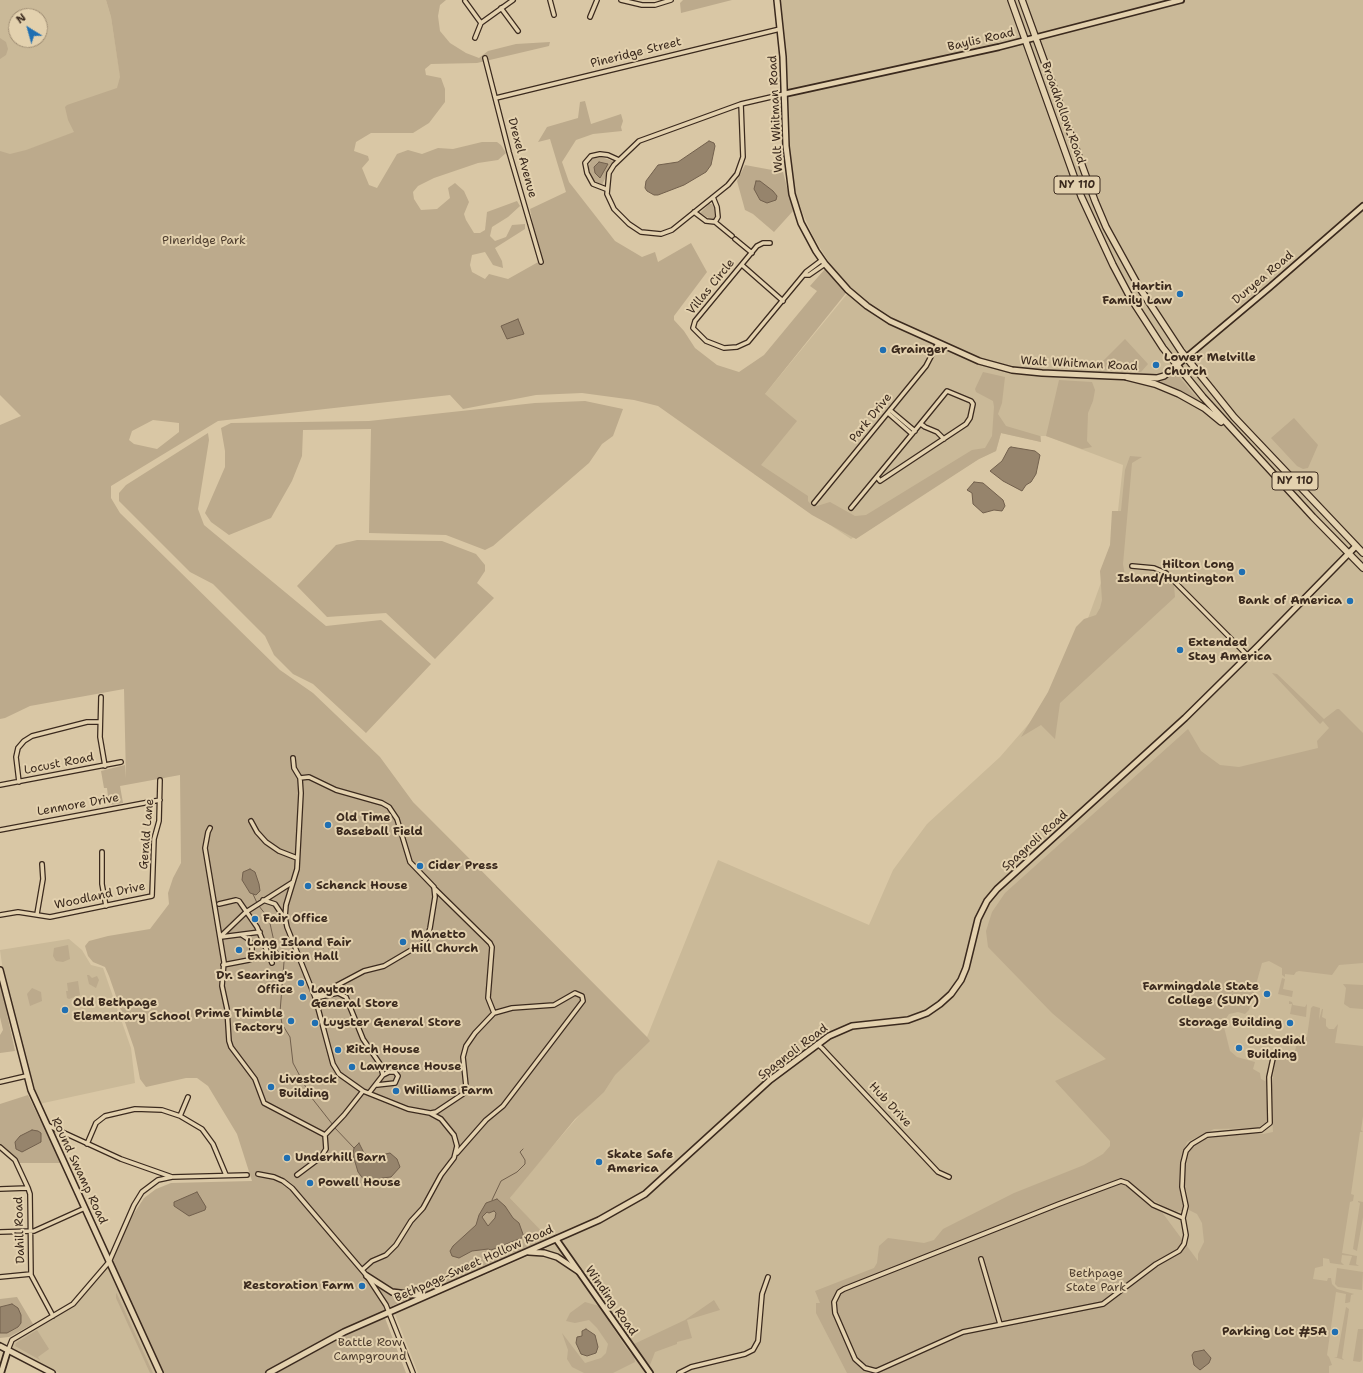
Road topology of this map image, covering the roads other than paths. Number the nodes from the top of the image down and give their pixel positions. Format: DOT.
graph roads {
  1 [pos="513,0"];
  2 [pos="550,0"];
  3 [pos="597,0"];
  4 [pos="622,0"];
  5 [pos="671,0"];
  6 [pos="777,0"];
  7 [pos="1011,0"];
  8 [pos="1022,0"];
  9 [pos="1181,0"];
  10 [pos="465,1"];
  11 [pos="663,1"];
  12 [pos="501,8"];
  13 [pos="554,15"];
  14 [pos="590,17"];
  15 [pos="481,23"];
  16 [pos="780,29"];
  17 [pos="518,31"];
  18 [pos="1035,36"];
  19 [pos="475,38"];
  20 [pos="1025,40"];
  21 [pos="485,58"];
  22 [pos="784,94"];
  23 [pos="496,98"];
  24 [pos="741,104"];
  25 [pos="619,160"];
  26 [pos="606,189"];
  27 [pos="713,198"];
  28 [pos="1363,206"];
  29 [pos="694,212"];
  30 [pos="715,222"];
  31 [pos="732,236"];
  32 [pos="735,239"];
  33 [pos="770,243"];
  34 [pos="752,253"];
  35 [pos="541,262"];
  36 [pos="823,262"];
  37 [pos="742,265"];
  38 [pos="783,301"];
  39 [pos="938,343"];
  40 [pos="1185,357"];
  41 [pos="1176,366"];
  42 [pos="1127,377"];
  43 [pos="889,412"];
  44 [pos="921,424"];
  45 [pos="913,432"];
  46 [pos="1236,434"];
  47 [pos="944,439"];
  48 [pos="877,478"];
  49 [pos="814,503"];
  50 [pos="851,508"];
  51 [pos="1356,546"];
  52 [pos="1363,553"];
  53 [pos="1348,554"];
  54 [pos="1132,566"];
  55 [pos="1363,568"];
  56 [pos="1248,656"];
  57 [pos="101,697"];
  58 [pos="100,722"];
  59 [pos="293,758"];
  60 [pos="121,762"];
  61 [pos="105,766"];
  62 [pos="300,778"];
  63 [pos="160,780"];
  64 [pos="19,782"];
  65 [pos="0,785"];
  66 [pos="160,800"];
  67 [pos="251,821"];
  68 [pos="210,828"];
  69 [pos="0,830"];
  70 [pos="102,852"];
  71 [pos="297,858"];
  72 [pos="42,864"];
  73 [pos="293,882"];
  74 [pos="434,887"];
  75 [pos="153,891"];
  76 [pos="445,898"];
  77 [pos="263,900"];
  78 [pos="434,903"];
  79 [pos="219,904"];
  80 [pos="106,906"];
  81 [pos="246,912"];
  82 [pos="37,914"];
  83 [pos="0,915"];
  84 [pos="286,922"];
  85 [pos="260,932"];
  86 [pos="242,935"];
  87 [pos="220,938"];
  88 [pos="268,954"];
  89 [pos="249,960"];
  90 [pos="272,963"];
  91 [pos="223,965"];
  92 [pos="0,970"];
  93 [pos="333,988"];
  94 [pos="336,994"];
  95 [pos="315,997"];
  96 [pos="494,1014"];
  97 [pos="817,1044"];
  98 [pos="1274,1054"];
  99 [pos="383,1075"];
  100 [pos="26,1076"];
  101 [pos="0,1082"];
  102 [pos="377,1085"];
  103 [pos="363,1091"];
  104 [pos="369,1093"];
  105 [pos="188,1097"];
  106 [pos="443,1107"];
  107 [pos="430,1113"];
  108 [pos="180,1116"];
  109 [pos="441,1119"];
  110 [pos="47,1125"];
  111 [pos="325,1135"];
  112 [pos="87,1144"];
  113 [pos="0,1147"];
  114 [pos="457,1153"];
  115 [pos="681,1163"];
  116 [pos="258,1174"];
  117 [pos="226,1175"];
  118 [pos="247,1175"];
  119 [pos="297,1175"];
  120 [pos="172,1177"];
  121 [pos="949,1178"];
  122 [pos="28,1188"];
  123 [pos="0,1189"];
  124 [pos="85,1208"];
  125 [pos="1183,1218"];
  126 [pos="31,1231"];
  127 [pos="0,1232"];
  128 [pos="556,1239"];
  129 [pos="526,1252"];
  130 [pos="981,1259"];
  131 [pos="109,1262"];
  132 [pos="362,1270"];
  133 [pos="578,1271"];
  134 [pos="31,1274"];
  135 [pos="0,1276"];
  136 [pos="367,1276"];
  137 [pos="768,1277"];
  138 [pos="424,1296"];
  139 [pos="388,1312"];
  140 [pos="53,1316"];
  141 [pos="1000,1324"];
  142 [pos="0,1346"];
  143 [pos="8,1350"];
  144 [pos="882,1371"];
  145 [pos="1,1373"];
  146 [pos="52,1373"];
  147 [pos="160,1373"];
  148 [pos="269,1373"];
  149 [pos="412,1373"];
  150 [pos="650,1373"];
  151 [pos="679,1373"];
  1 -- 12 [label="street"];
  2 -- 13 [label="street"];
  3 -- 14 [label="street"];
  4 -- 11 [label="street"];
  5 -- 11 [label="street"];
  6 -- 16 [label="main road, Walt Whitman Road"];
  7 -- 20 [label="main road, Broadhollow Road / NY 110"];
  8 -- 18 [label="main road, Broadhollow Road / NY 110"];
  9 -- 18 [label="street, Baylis Road"];
  10 -- 15 [label="street"];
  12 -- 15 [label="street"];
  12 -- 17 [label="street"];
  15 -- 19 [label="street"];
  16 -- 22 [label="main road, Walt Whitman Road"];
  16 -- 23 [label="street, Pineridge Street"];
  18 -- 20 [label="street, Baylis Road"];
  18 -- 40 [label="main road, Broadhollow Road / NY 110"];
  20 -- 22 [label="street, Baylis Road"];
  20 -- 41 [label="main road, Broadhollow Road / NY 110"];
  21 -- 23 [label="street, Drexel Avenue"];
  22 -- 24 [label="street"];
  22 -- 36 [label="main road, Walt Whitman Road"];
  23 -- 35 [label="street, Drexel Avenue"];
  24 -- 25 [label="street"];
  24 -- 27 [label="street"];
  25 -- 26 [label="street"];
  25 -- 26 [label="street"];
  26 -- 29 [label="street"];
  27 -- 29 [label="street"];
  27 -- 30 [label="street"];
  28 -- 40 [label="street, Duryea Road"];
  29 -- 30 [label="street"];
  30 -- 31 [label="street"];
  32 -- 34 [label="street"];
  33 -- 34 [label="street, Villas Circle"];
  34 -- 37 [label="street, Villas Circle"];
  36 -- 38 [label="street, Villas Circle"];
  36 -- 39 [label="main road, Walt Whitman Road"];
  37 -- 38 [label="street"];
  37 -- 38 [label="street, Villas Circle"];
  39 -- 42 [label="main road, Walt Whitman Road"];
  39 -- 43 [label="street, Park Drive"];
  40 -- 41 [label="street, Duryea Road"];
  40 -- 51 [label="main road, Broadhollow Road / NY 110"];
  41 -- 42 [label="main road, Walt Whitman Road"];
  41 -- 46 [label="main road, Broadhollow Road / NY 110"];
  42 -- 46 [label="main road"];
  43 -- 45 [label="street"];
  43 -- 49 [label="street, Park Drive"];
  44 -- 45 [label="street"];
  44 -- 47 [label="street"];
  44 -- 47 [label="street"];
  45 -- 48 [label="street"];
  46 -- 53 [label="main road, Broadhollow Road / NY 110"];
  47 -- 48 [label="street"];
  48 -- 50 [label="street"];
  51 -- 52 [label="main road, Broadhollow Road / NY 110"];
  51 -- 53 [label="main road, Spagnoli Road"];
  53 -- 55 [label="main road, Broadhollow Road / NY 110"];
  53 -- 56 [label="main road, Spagnoli Road"];
  54 -- 56 [label="street"];
  56 -- 97 [label="main road, Spagnoli Road"];
  57 -- 58 [label="street"];
  58 -- 61 [label="street"];
  58 -- 64 [label="street"];
  59 -- 62 [label="street"];
  60 -- 61 [label="street, Locust Road"];
  61 -- 64 [label="street, Locust Road"];
  62 -- 71 [label="street"];
  62 -- 74 [label="street"];
  63 -- 66 [label="street, Gerald Lane"];
  64 -- 65 [label="street, Locust Road"];
  66 -- 69 [label="street, Lenmore Drive"];
  66 -- 75 [label="street, Gerald Lane"];
  67 -- 71 [label="street"];
  68 -- 87 [label="street"];
  70 -- 80 [label="street"];
  71 -- 73 [label="street"];
  72 -- 82 [label="street"];
  73 -- 77 [label="street"];
  73 -- 84 [label="street"];
  74 -- 76 [label="street"];
  74 -- 78 [label="street"];
  75 -- 80 [label="street, Woodland Drive"];
  76 -- 78 [label="street"];
  76 -- 96 [label="street"];
  77 -- 81 [label="street"];
  77 -- 84 [label="street"];
  78 -- 93 [label="street"];
  79 -- 81 [label="street"];
  80 -- 82 [label="street, Woodland Drive"];
  81 -- 85 [label="street"];
  81 -- 87 [label="street"];
  82 -- 83 [label="street, Woodland Drive"];
  84 -- 95 [label="street"];
  85 -- 86 [label="street"];
  85 -- 88 [label="street"];
  86 -- 87 [label="street"];
  86 -- 89 [label="street"];
  87 -- 91 [label="street"];
  88 -- 89 [label="street"];
  88 -- 90 [label="street"];
  89 -- 91 [label="street"];
  91 -- 111 [label="street"];
  92 -- 100 [label="main road, Round Swamp Road"];
  93 -- 94 [label="street"];
  93 -- 95 [label="street"];
  94 -- 95 [label="street"];
  94 -- 99 [label="street"];
  95 -- 103 [label="street"];
  96 -- 106 [label="street"];
  96 -- 114 [label="street"];
  97 -- 115 [label="main road, Spagnoli Road"];
  97 -- 121 [label="street, Hub Drive"];
  98 -- 125 [label="street"];
  99 -- 102 [label="street"];
  99 -- 102 [label="street"];
  100 -- 101 [label="street"];
  100 -- 110 [label="main road, Round Swamp Road"];
  102 -- 104 [label="street"];
  103 -- 104 [label="street"];
  103 -- 111 [label="street"];
  104 -- 107 [label="street"];
  105 -- 108 [label="street"];
  106 -- 107 [label="street"];
  106 -- 109 [label="street"];
  107 -- 109 [label="street"];
  108 -- 112 [label="street"];
  108 -- 117 [label="street"];
  109 -- 114 [label="street"];
  110 -- 112 [label="street"];
  110 -- 124 [label="main road, Round Swamp Road"];
  111 -- 119 [label="street"];
  112 -- 120 [label="street"];
  113 -- 122 [label="street, Dahill Road"];
  114 -- 132 [label="street"];
  115 -- 128 [label="main road, Bethpage-Sweet Hollow Road"];
  116 -- 132 [label="street"];
  117 -- 118 [label="street"];
  117 -- 120 [label="street"];
  120 -- 131 [label="street"];
  122 -- 123 [label="street"];
  122 -- 126 [label="street, Dahill Road"];
  124 -- 126 [label="street"];
  124 -- 131 [label="main road, Round Swamp Road"];
  125 -- 141 [label="street"];
  125 -- 144 [label="street"];
  126 -- 127 [label="street"];
  126 -- 134 [label="street, Dahill Road"];
  128 -- 129 [label="main road, Bethpage-Sweet Hollow Road"];
  128 -- 133 [label="street, Winding Road"];
  129 -- 133 [label="main road"];
  129 -- 138 [label="main road, Bethpage-Sweet Hollow Road"];
  130 -- 141 [label="street"];
  131 -- 140 [label="street"];
  131 -- 147 [label="main road, Round Swamp Road"];
  132 -- 136 [label="street"];
  133 -- 150 [label="street, Winding Road"];
  134 -- 135 [label="street"];
  134 -- 140 [label="street, Dahill Road"];
  136 -- 138 [label="main road"];
  136 -- 139 [label="street"];
  137 -- 151 [label="street"];
  138 -- 139 [label="main road, Bethpage-Sweet Hollow Road"];
  139 -- 148 [label="main road, Bethpage-Sweet Hollow Road"];
  139 -- 149 [label="street"];
  140 -- 143 [label="street"];
  141 -- 144 [label="street"];
  142 -- 143 [label="main road"];
  143 -- 145 [label="street"];
  143 -- 146 [label="main road"];
}
